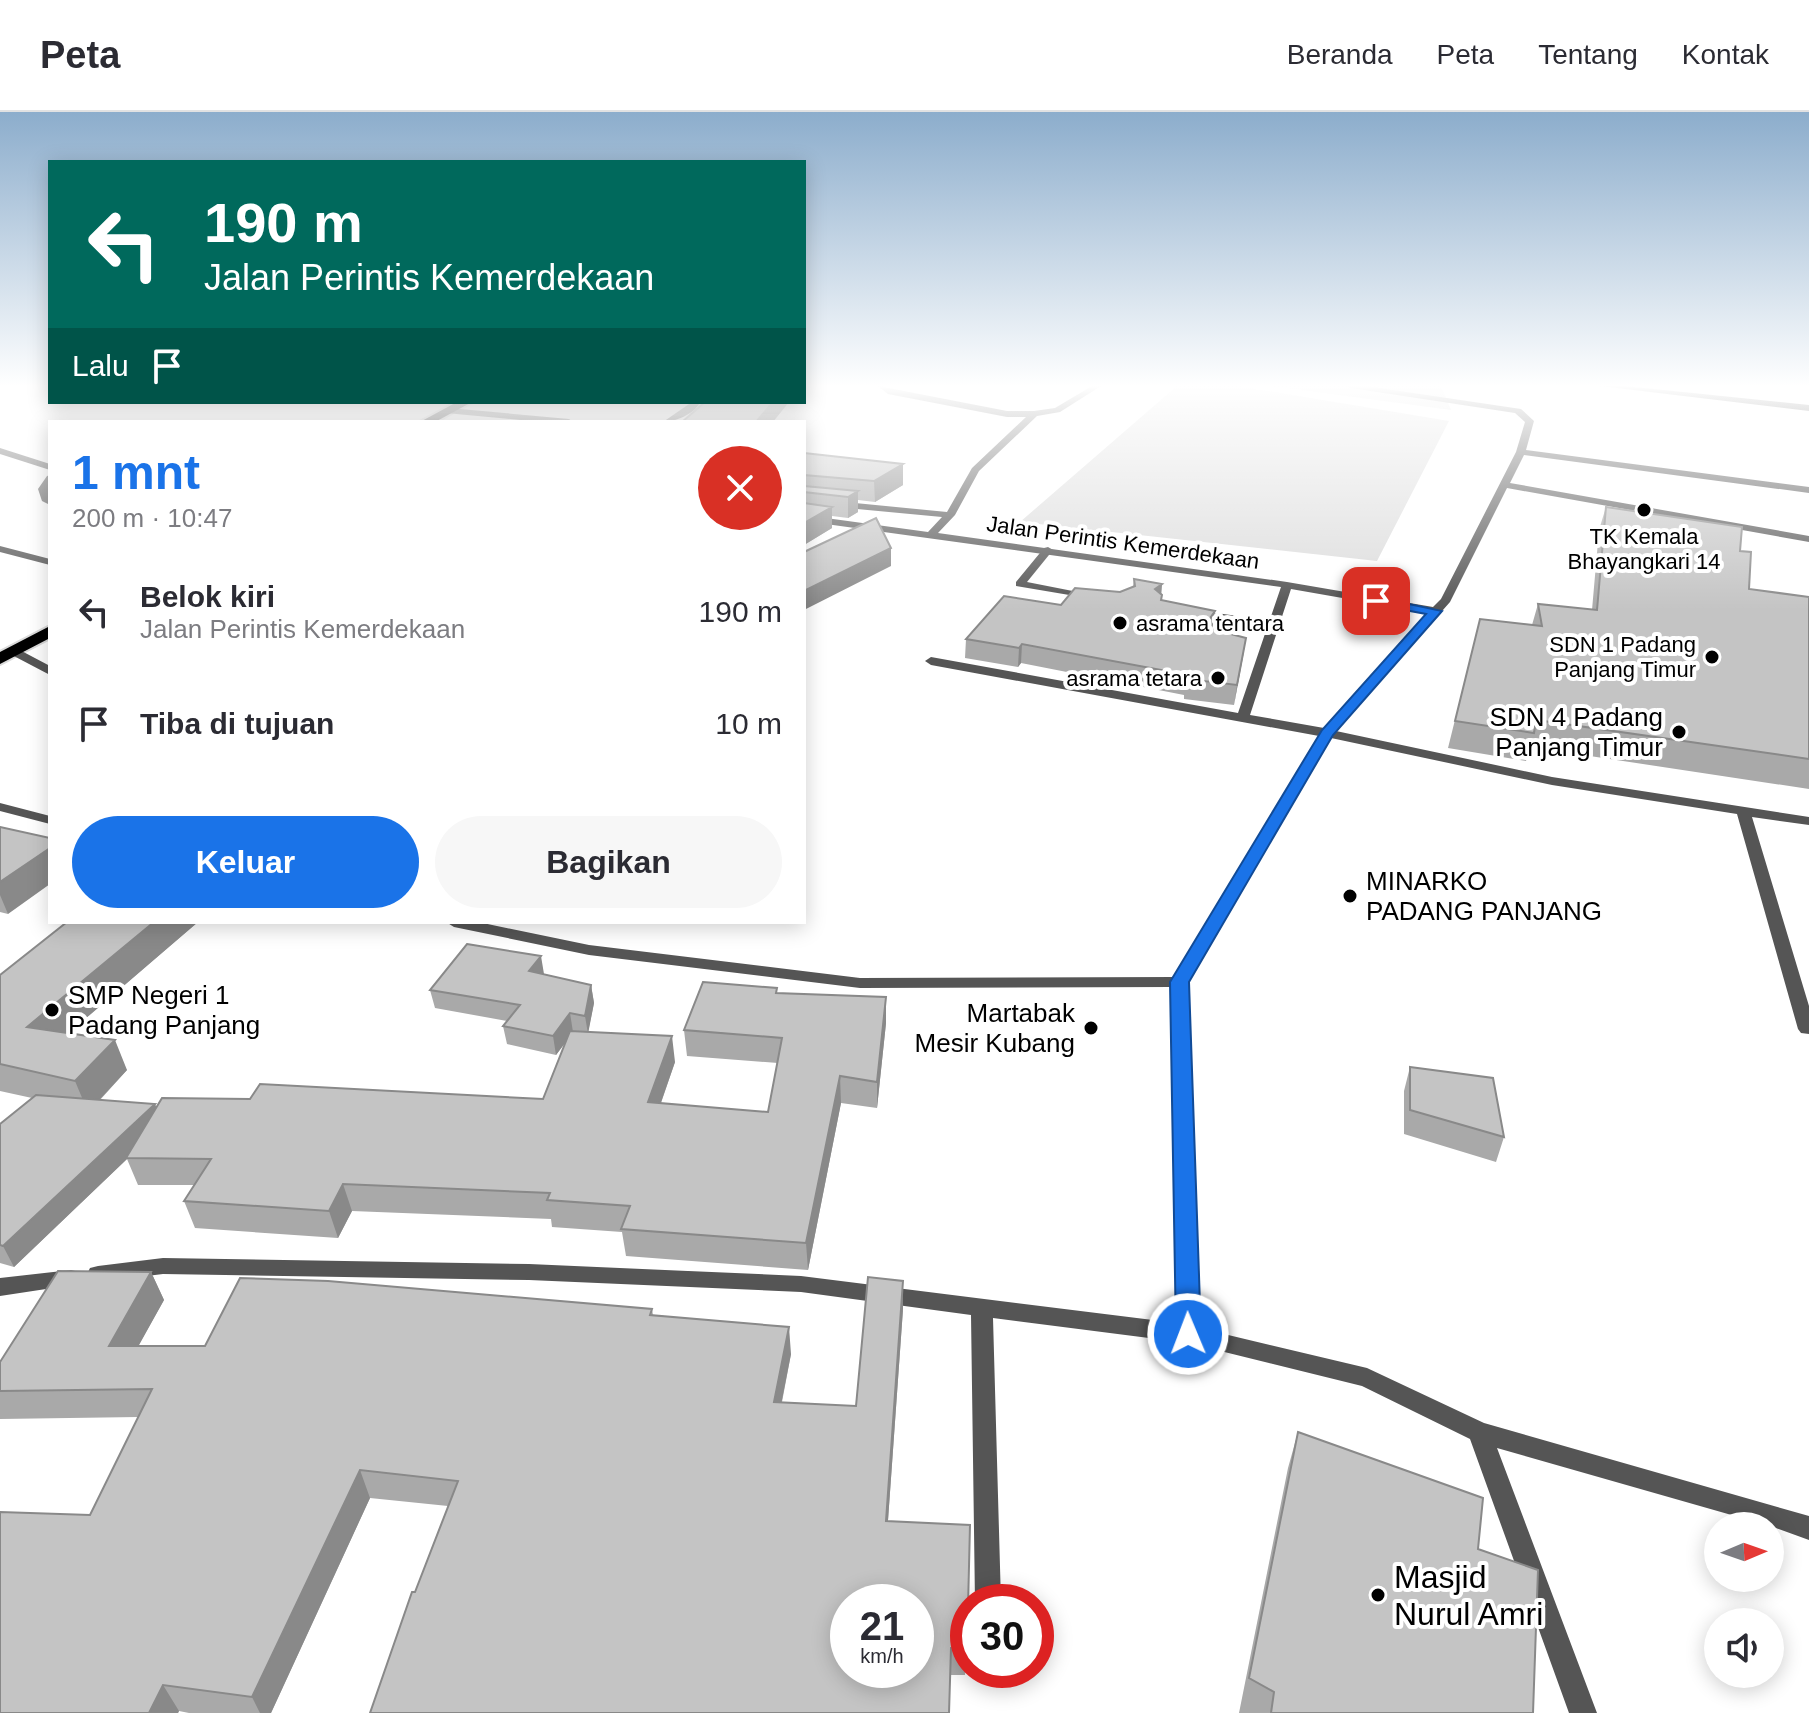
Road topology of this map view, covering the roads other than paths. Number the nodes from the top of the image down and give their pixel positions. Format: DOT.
graph roads {
  1 [pos="985,461"];
  2 [pos="1517,461"];
  3 [pos="1587,461"];
  4 [pos="48,481"];
  5 [pos="1504,485"];
  6 [pos="1809,490"];
  7 [pos="48,501"];
  8 [pos="806,501"];
  9 [pos="950,515"];
  10 [pos="806,518"];
  11 [pos="931,535"];
  12 [pos="1809,539"];
  13 [pos="0,549"];
  14 [pos="1048,550"];
  15 [pos="48,561"];
  16 [pos="1287,585"];
  17 [pos="1098,598"];
  18 [pos="1176,610"];
  19 [pos="1436,611"];
  20 [pos="1275,625"];
  21 [pos="48,632"];
  22 [pos="7,655"];
  23 [pos="931,661"];
  24 [pos="48,670"];
  25 [pos="1242,719"];
  26 [pos="1327,733"];
  27 [pos="0,807"];
  28 [pos="1743,809"];
  29 [pos="48,819"];
  30 [pos="1809,821"];
  31 [pos="464,924"];
  32 [pos="1180,982"];
  33 [pos="1807,1029"];
  34 [pos="0,1287"];
  35 [pos="982,1309"];
  36 [pos="1188,1334"];
  37 [pos="1479,1432"];
  38 [pos="1809,1528"];
  39 [pos="988,1584"];
  40 [pos="1583,1713"];
  1 -- 9 [label="street"];
  2 -- 5 [label="street"];
  3 -- 6 [label="street"];
  4 -- 7 [label="street"];
  5 -- 12 [label="street"];
  5 -- 19 [label="street"];
  8 -- 9 [label="street"];
  9 -- 11 [label="street"];
  10 -- 11 [label="street, Jalan Perintis Kemerdekaan"];
  11 -- 14 [label="street, Jalan Perintis Kemerdekaan"];
  13 -- 15 [label="street"];
  14 -- 16 [label="street, Jalan Perintis Kemerdekaan"];
  14 -- 17 [label="street"];
  16 -- 19 [label="street, Jalan Perintis Kemerdekaan"];
  16 -- 20 [label="street"];
  18 -- 20 [label="street"];
  19 -- 26 [label="street"];
  20 -- 25 [label="street"];
  21 -- 22 [label="highway"];
  22 -- 24 [label="street"];
  23 -- 25 [label="street"];
  25 -- 26 [label="street"];
  26 -- 28 [label="street"];
  26 -- 32 [label="street"];
  27 -- 29 [label="street"];
  28 -- 30 [label="street"];
  28 -- 33 [label="street"];
  31 -- 32 [label="street"];
  32 -- 36 [label="street"];
  34 -- 35 [label="street"];
  35 -- 36 [label="street"];
  35 -- 39 [label="street"];
  36 -- 37 [label="street"];
  37 -- 38 [label="street"];
  37 -- 40 [label="street"];
}
